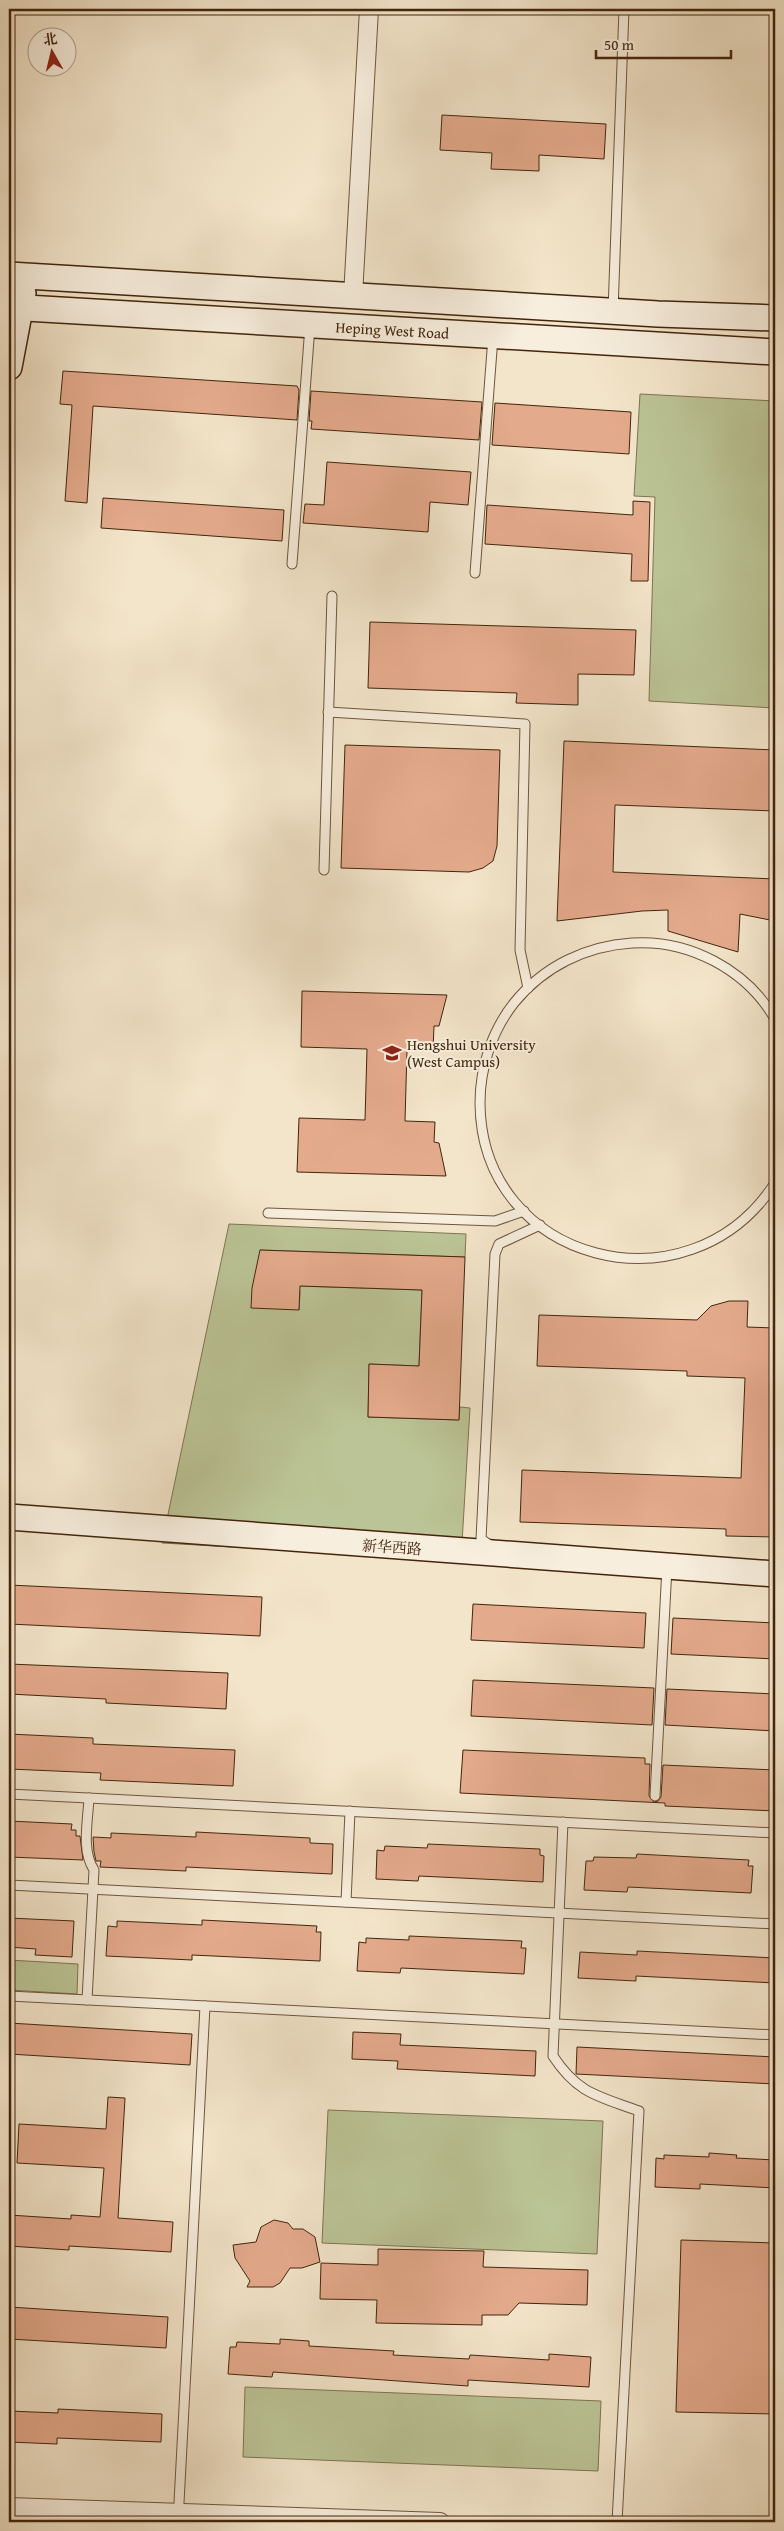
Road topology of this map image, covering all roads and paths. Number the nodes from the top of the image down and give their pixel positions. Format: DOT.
graph roads {
  1 [pos="369,9"];
  2 [pos="624,9"];
  3 [pos="17,276"];
  4 [pos="354,296"];
  5 [pos="14,308"];
  6 [pos="613,311"];
  7 [pos="775,318"];
  8 [pos="310,325"];
  9 [pos="493,336"];
  10 [pos="775,352"];
  11 [pos="9,367"];
  12 [pos="292,564"];
  13 [pos="476,574"];
  14 [pos="332,596"];
  15 [pos="328,712"];
  16 [pos="324,870"];
  17 [pos="528,988"];
  18 [pos="775,1019"];
  19 [pos="775,1183"];
  20 [pos="524,1211"];
  21 [pos="268,1213"];
  22 [pos="540,1225"];
  23 [pos="9,1516"];
  24 [pos="775,1565"];
  25 [pos="667,1567"];
  26 [pos="775,1574"];
  27 [pos="9,1794"];
  28 [pos="656,1796"];
  29 [pos="89,1798"];
  30 [pos="350,1811"];
  31 [pos="563,1822"];
  32 [pos="775,1832"];
  33 [pos="9,1885"];
  34 [pos="93,1889"];
  35 [pos="346,1902"];
  36 [pos="559,1913"];
  37 [pos="775,1924"];
  38 [pos="9,1996"];
  39 [pos="87,2000"];
  40 [pos="205,2006"];
  41 [pos="553,2024"];
  42 [pos="775,2034"];
  43 [pos="9,2507"];
  44 [pos="179,2517"];
  45 [pos="440,2522"];
  46 [pos="617,2522"];
  1 -- 4 [label="street"];
  2 -- 6 [label="lane"];
  3 -- 4 [label="main road, Heping West Road"];
  3 -- 5 [label="main road"];
  4 -- 6 [label="main road, Heping West Road"];
  5 -- 8 [label="main road, Heping West Road"];
  5 -- 11 [label="main road"];
  6 -- 7 [label="main road, Heping West Road"];
  8 -- 9 [label="main road, Heping West Road"];
  8 -- 12 [label="lane"];
  9 -- 10 [label="main road, Heping West Road"];
  9 -- 13 [label="lane"];
  14 -- 15 [label="lane"];
  15 -- 16 [label="lane"];
  15 -- 17 [label="lane"];
  17 -- 18 [label="lane"];
  17 -- 20 [label="lane"];
  19 -- 22 [label="lane"];
  20 -- 21 [label="lane"];
  20 -- 22 [label="lane"];
  22 -- 24 [label="lane"];
  23 -- 25 [label="main road, 新华西路"];
  25 -- 26 [label="main road, 新华西路"];
  25 -- 28 [label="lane"];
  27 -- 29 [label="lane"];
  29 -- 30 [label="lane"];
  29 -- 34 [label="lane"];
  30 -- 31 [label="lane"];
  30 -- 35 [label="lane"];
  31 -- 32 [label="lane"];
  31 -- 36 [label="lane"];
  33 -- 34 [label="lane"];
  34 -- 35 [label="lane"];
  34 -- 39 [label="lane"];
  35 -- 36 [label="lane"];
  36 -- 37 [label="lane"];
  36 -- 41 [label="lane"];
  38 -- 39 [label="lane"];
  39 -- 40 [label="lane"];
  40 -- 41 [label="lane"];
  40 -- 44 [label="lane"];
  41 -- 42 [label="lane"];
  41 -- 46 [label="lane"];
  43 -- 44 [label="street"];
  44 -- 45 [label="street"];
}
